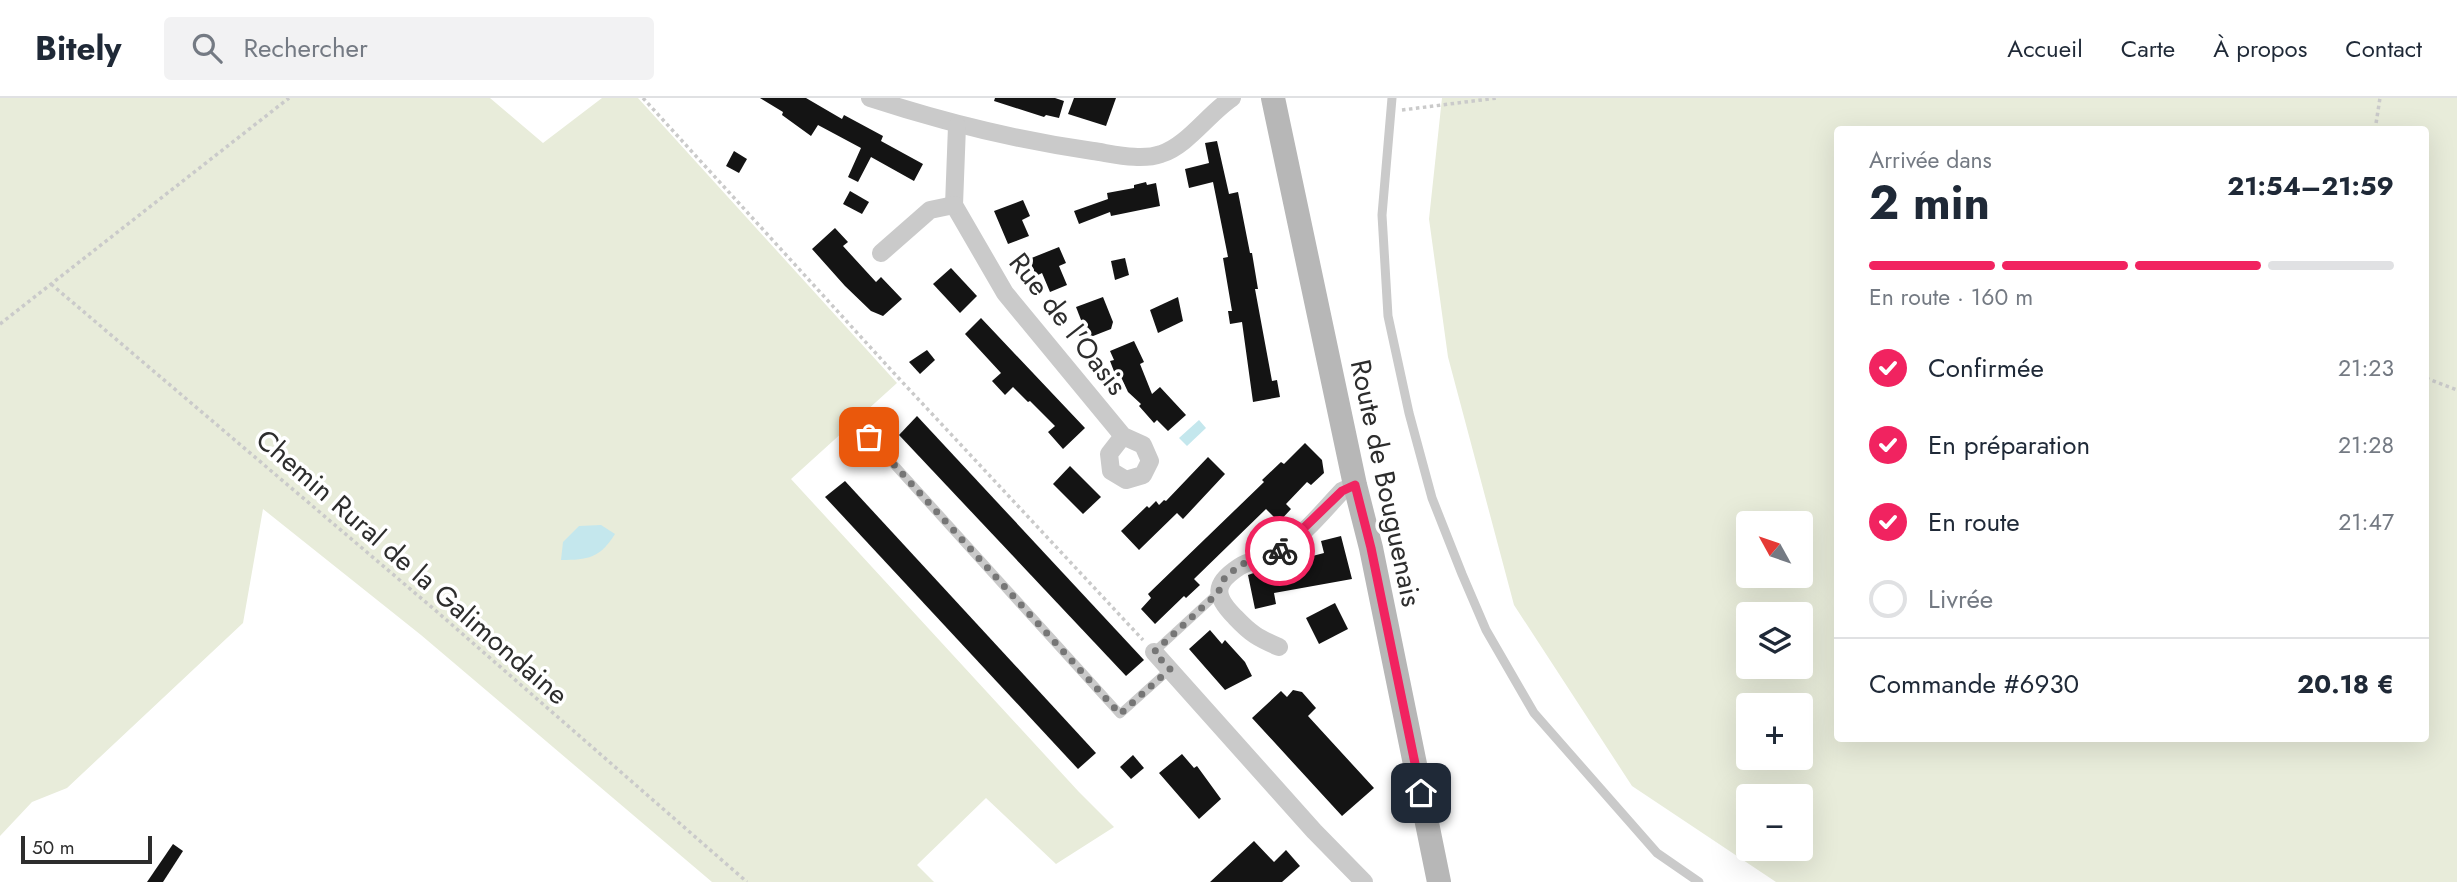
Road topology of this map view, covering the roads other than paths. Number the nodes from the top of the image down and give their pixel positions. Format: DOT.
graph roads {
  1 [pos="870,98"];
  2 [pos="1232,98"];
  3 [pos="1273,98"];
  4 [pos="1392,98"];
  5 [pos="957,126"];
  6 [pos="954,205"];
  7 [pos="881,253"];
  8 [pos="1123,436"];
  9 [pos="869,437"];
  10 [pos="1355,485"];
  11 [pos="1218,593"];
  12 [pos="1279,647"];
  13 [pos="1154,652"];
  14 [pos="1170,669"];
  15 [pos="1364,882"];
  16 [pos="1439,882"];
  17 [pos="1699,882"];
  1 -- 5 [label="street"];
  2 -- 5 [label="street"];
  3 -- 10 [label="street, Route de Bouguenais"];
  4 -- 17 [label="lane"];
  5 -- 6 [label="street"];
  6 -- 7 [label="street"];
  6 -- 8 [label="street, Rue de l'Oasis"];
  9 -- 14 [label="lane"];
  10 -- 11 [label="street"];
  10 -- 16 [label="street, Route de Bouguenais"];
  11 -- 12 [label="street"];
  11 -- 13 [label="lane"];
  13 -- 14 [label="street"];
  14 -- 15 [label="street"];
}
